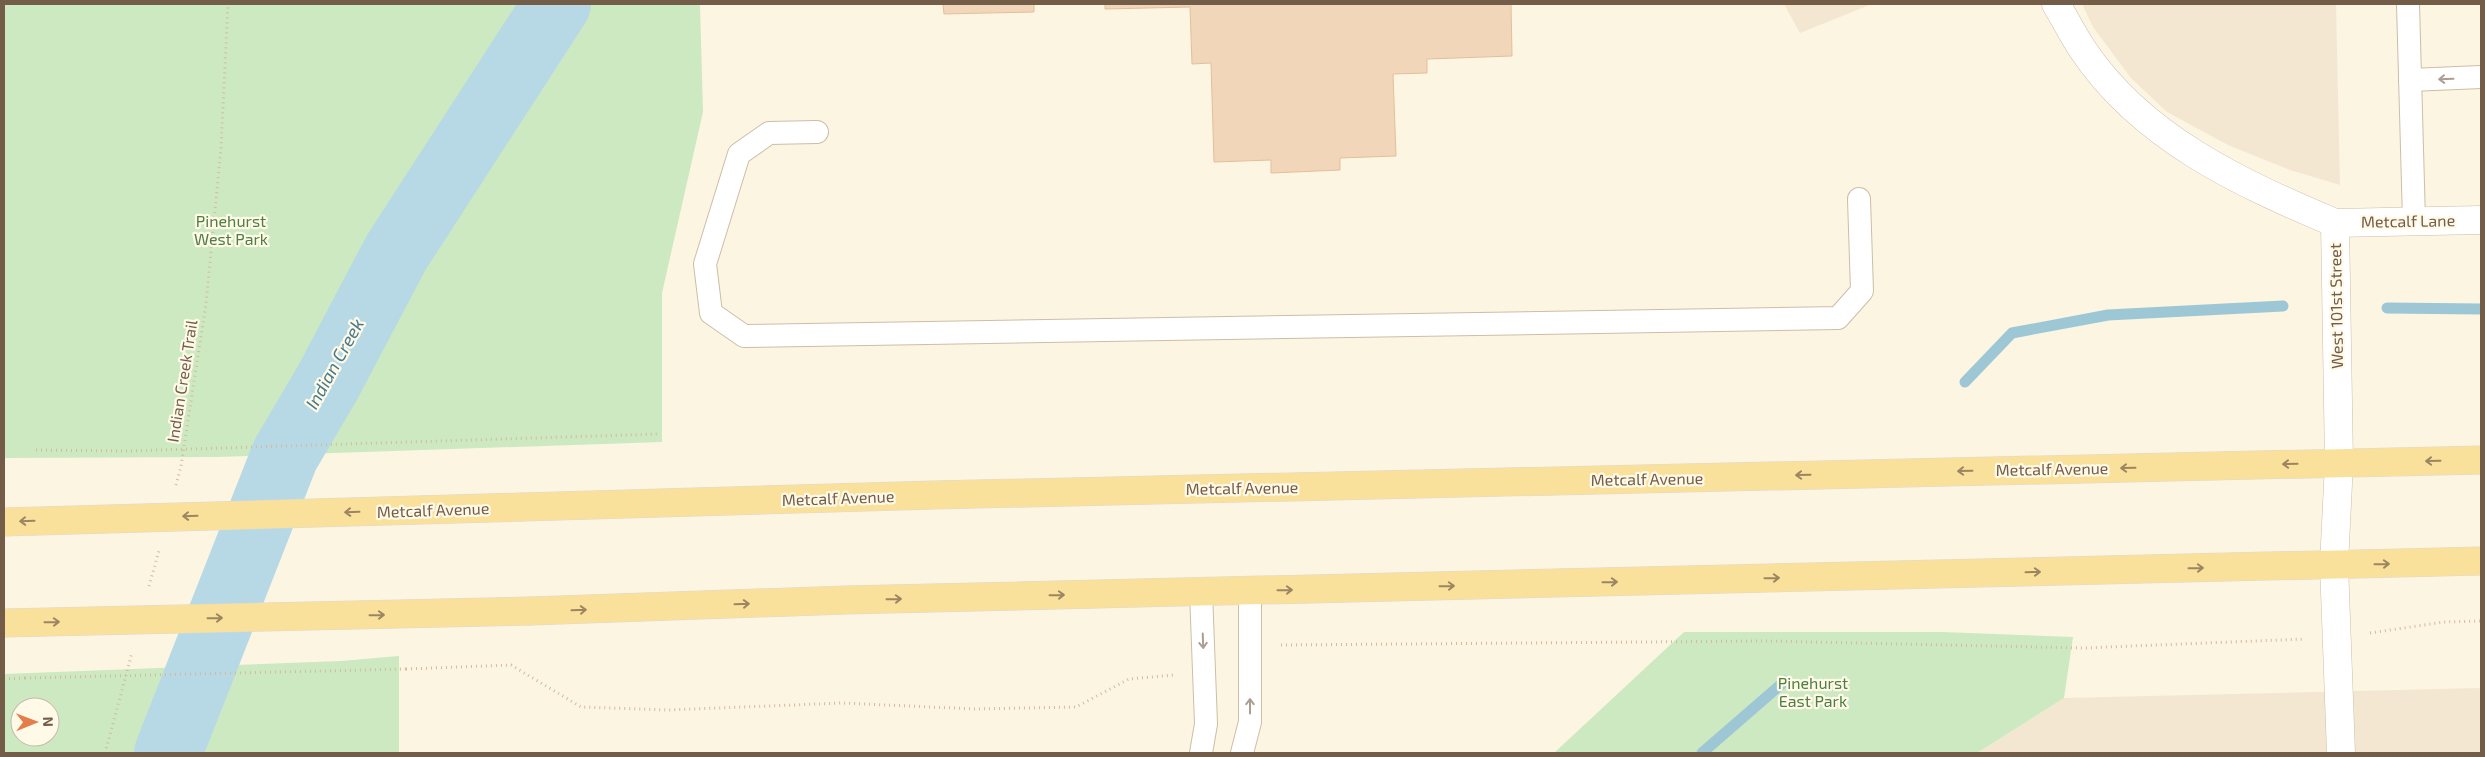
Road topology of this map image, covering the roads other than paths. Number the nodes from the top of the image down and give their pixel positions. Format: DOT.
graph roads {
  1 [pos="2056,4"];
  2 [pos="2408,4"];
  3 [pos="2481,77"];
  4 [pos="2410,80"];
  5 [pos="817,132"];
  6 [pos="1859,199"];
  7 [pos="2481,220"];
  8 [pos="2414,221"];
  9 [pos="2335,223"];
  10 [pos="2481,460"];
  11 [pos="2339,463"];
  12 [pos="4,522"];
  13 [pos="2481,562"];
  14 [pos="2334,565"];
  15 [pos="1250,591"];
  16 [pos="1201,592"];
  17 [pos="4,623"];
  18 [pos="1201,753"];
  19 [pos="1242,753"];
  20 [pos="2341,753"];
  1 -- 9 [label="street, West 101st Street"];
  2 -- 4 [label="lane"];
  3 -- 4 [label="lane, one-way"];
  4 -- 8 [label="lane"];
  5 -- 6 [label="lane"];
  7 -- 8 [label="street, Metcalf Lane"];
  8 -- 9 [label="street, Metcalf Lane"];
  9 -- 11 [label="street, West 101st Street"];
  10 -- 11 [label="main road, Metcalf Avenue, one-way"];
  11 -- 12 [label="main road, Metcalf Avenue, one-way, bridge"];
  11 -- 14 [label="street, West 101st Street"];
  14 -- 13 [label="main road, one-way"];
  15 -- 14 [label="main road, one-way"];
  14 -- 20 [label="street, West 101st Street"];
  15 -- 16 [label="main road"];
  19 -- 15 [label="lane, one-way"];
  17 -- 16 [label="main road, one-way, bridge"];
  16 -- 18 [label="lane, one-way"];
}
